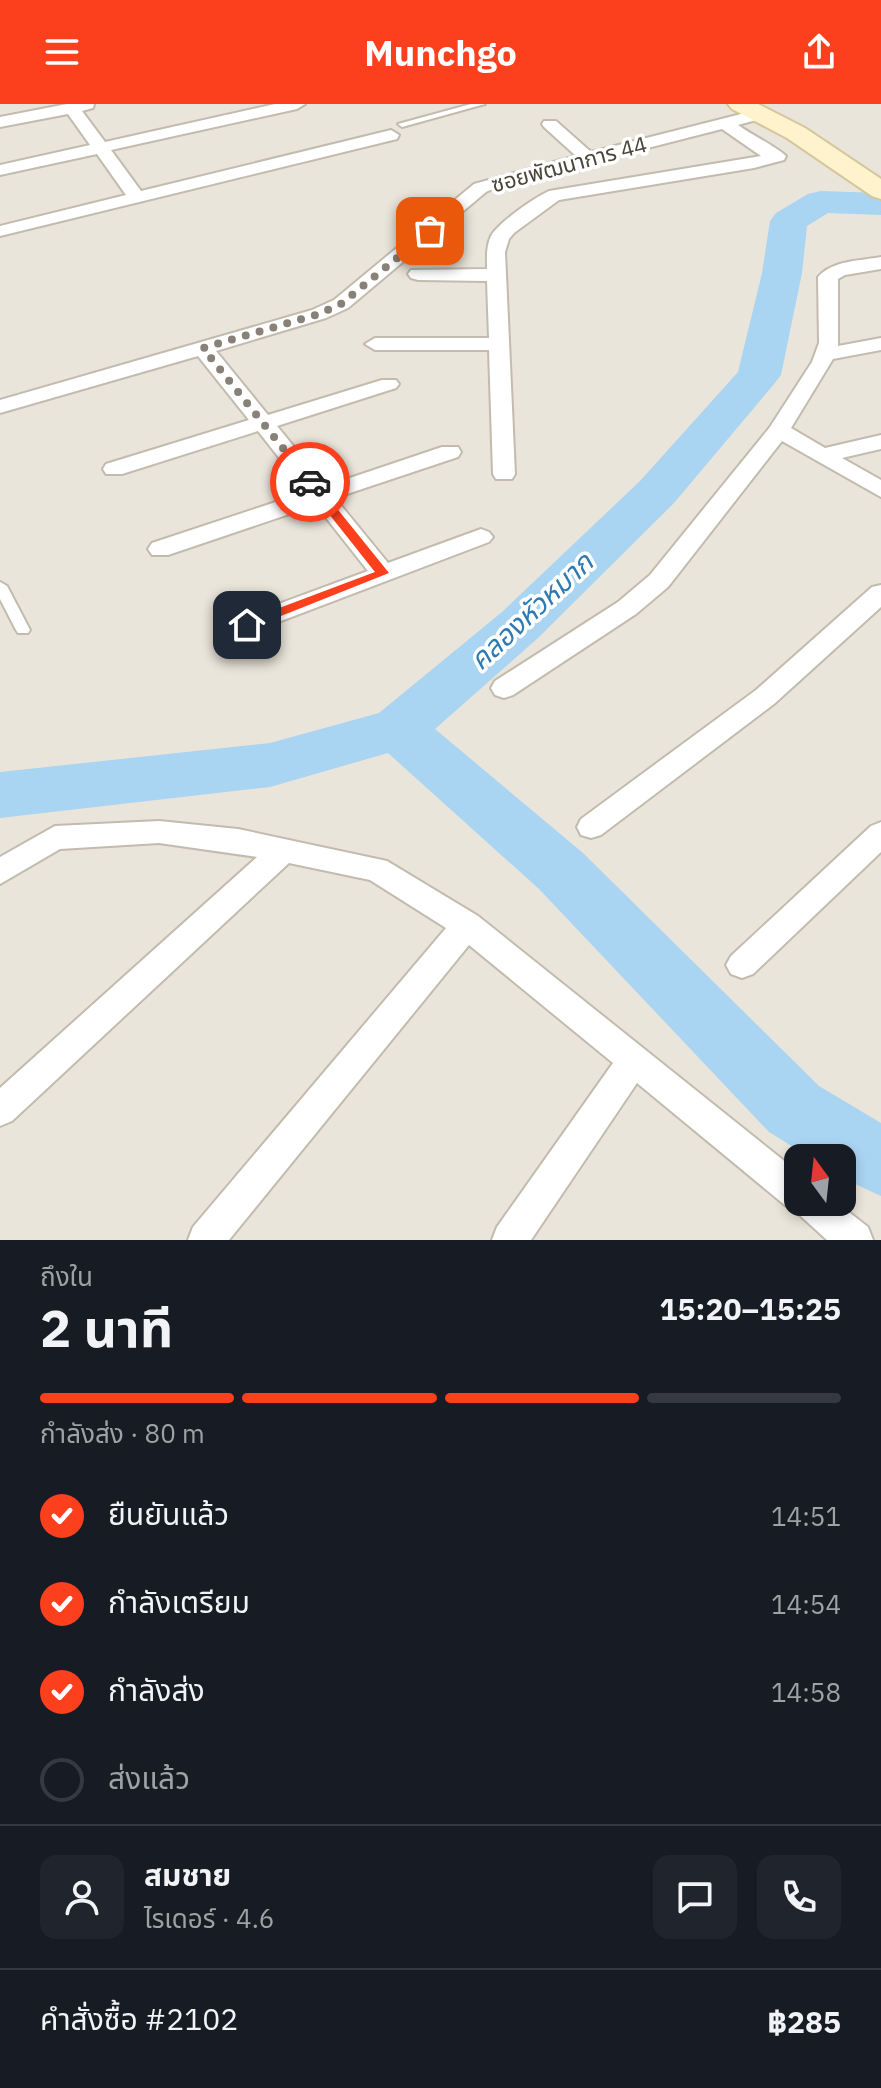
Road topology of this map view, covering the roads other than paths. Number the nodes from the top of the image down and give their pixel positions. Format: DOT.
graph roads {
  1 [pos="90,104"];
  2 [pos="297,104"];
  3 [pos="481,104"];
  4 [pos="72,108"];
  5 [pos="743,115"];
  6 [pos="0,122"];
  7 [pos="550,124"];
  8 [pos="396,130"];
  9 [pos="101,148"];
  10 [pos="587,157"];
  11 [pos="0,170"];
  12 [pos="875,186"];
  13 [pos="138,199"];
  14 [pos="0,231"];
  15 [pos="881,263"];
  16 [pos="418,274"];
  17 [pos="496,275"];
  18 [pos="375,344"];
  19 [pos="498,344"];
  20 [pos="881,344"];
  21 [pos="203,348"];
  22 [pos="824,355"];
  23 [pos="389,384"];
  24 [pos="0,407"];
  25 [pos="263,423"];
  26 [pos="779,430"];
  27 [pos="881,442"];
  28 [pos="450,452"];
  29 [pos="823,455"];
  30 [pos="114,469"];
  31 [pos="504,474"];
  32 [pos="881,490"];
  33 [pos="320,496"];
  34 [pos="481,537"];
  35 [pos="160,549"];
  36 [pos="383,573"];
  37 [pos="0,586"];
  38 [pos="881,593"];
  39 [pos="247,625"];
  40 [pos="23,630"];
  41 [pos="504,688"];
  42 [pos="591,827"];
  43 [pos="881,834"];
  44 [pos="284,850"];
  45 [pos="0,872"];
  46 [pos="467,925"];
  47 [pos="742,965"];
  48 [pos="634,1060"];
  49 [pos="0,1110"];
  50 [pos="784,1183"];
  51 [pos="825,1216"];
  52 [pos="206,1240"];
  53 [pos="510,1240"];
  54 [pos="855,1240"];
  1 -- 4 [label="street"];
  2 -- 9 [label="street"];
  3 -- 8 [label="lane"];
  4 -- 6 [label="street"];
  4 -- 9 [label="street"];
  5 -- 10 [label="street, ซอยพัฒนาการ 44"];
  5 -- 12 [label="street"];
  5 -- 17 [label="street"];
  7 -- 10 [label="street"];
  8 -- 13 [label="street"];
  9 -- 11 [label="street"];
  9 -- 13 [label="street"];
  10 -- 21 [label="street, ซอยพัฒนาการ 44"];
  13 -- 14 [label="street"];
  15 -- 22 [label="street"];
  16 -- 17 [label="street"];
  17 -- 19 [label="street"];
  18 -- 19 [label="street"];
  19 -- 31 [label="street"];
  20 -- 22 [label="street"];
  21 -- 24 [label="street, ซอยพัฒนาการ 44"];
  21 -- 25 [label="street"];
  22 -- 26 [label="street"];
  23 -- 25 [label="street"];
  25 -- 30 [label="street"];
  25 -- 33 [label="street"];
  26 -- 29 [label="street"];
  26 -- 41 [label="street"];
  27 -- 29 [label="street"];
  28 -- 33 [label="street"];
  29 -- 32 [label="street"];
  33 -- 35 [label="street"];
  33 -- 36 [label="street"];
  34 -- 36 [label="street"];
  36 -- 39 [label="street"];
  37 -- 40 [label="lane"];
  38 -- 42 [label="street"];
  43 -- 47 [label="street"];
  44 -- 45 [label="street"];
  44 -- 46 [label="street"];
  44 -- 49 [label="street"];
  46 -- 48 [label="street"];
  46 -- 52 [label="street"];
  48 -- 50 [label="street"];
  48 -- 53 [label="street"];
  51 -- 54 [label="street"];
}
